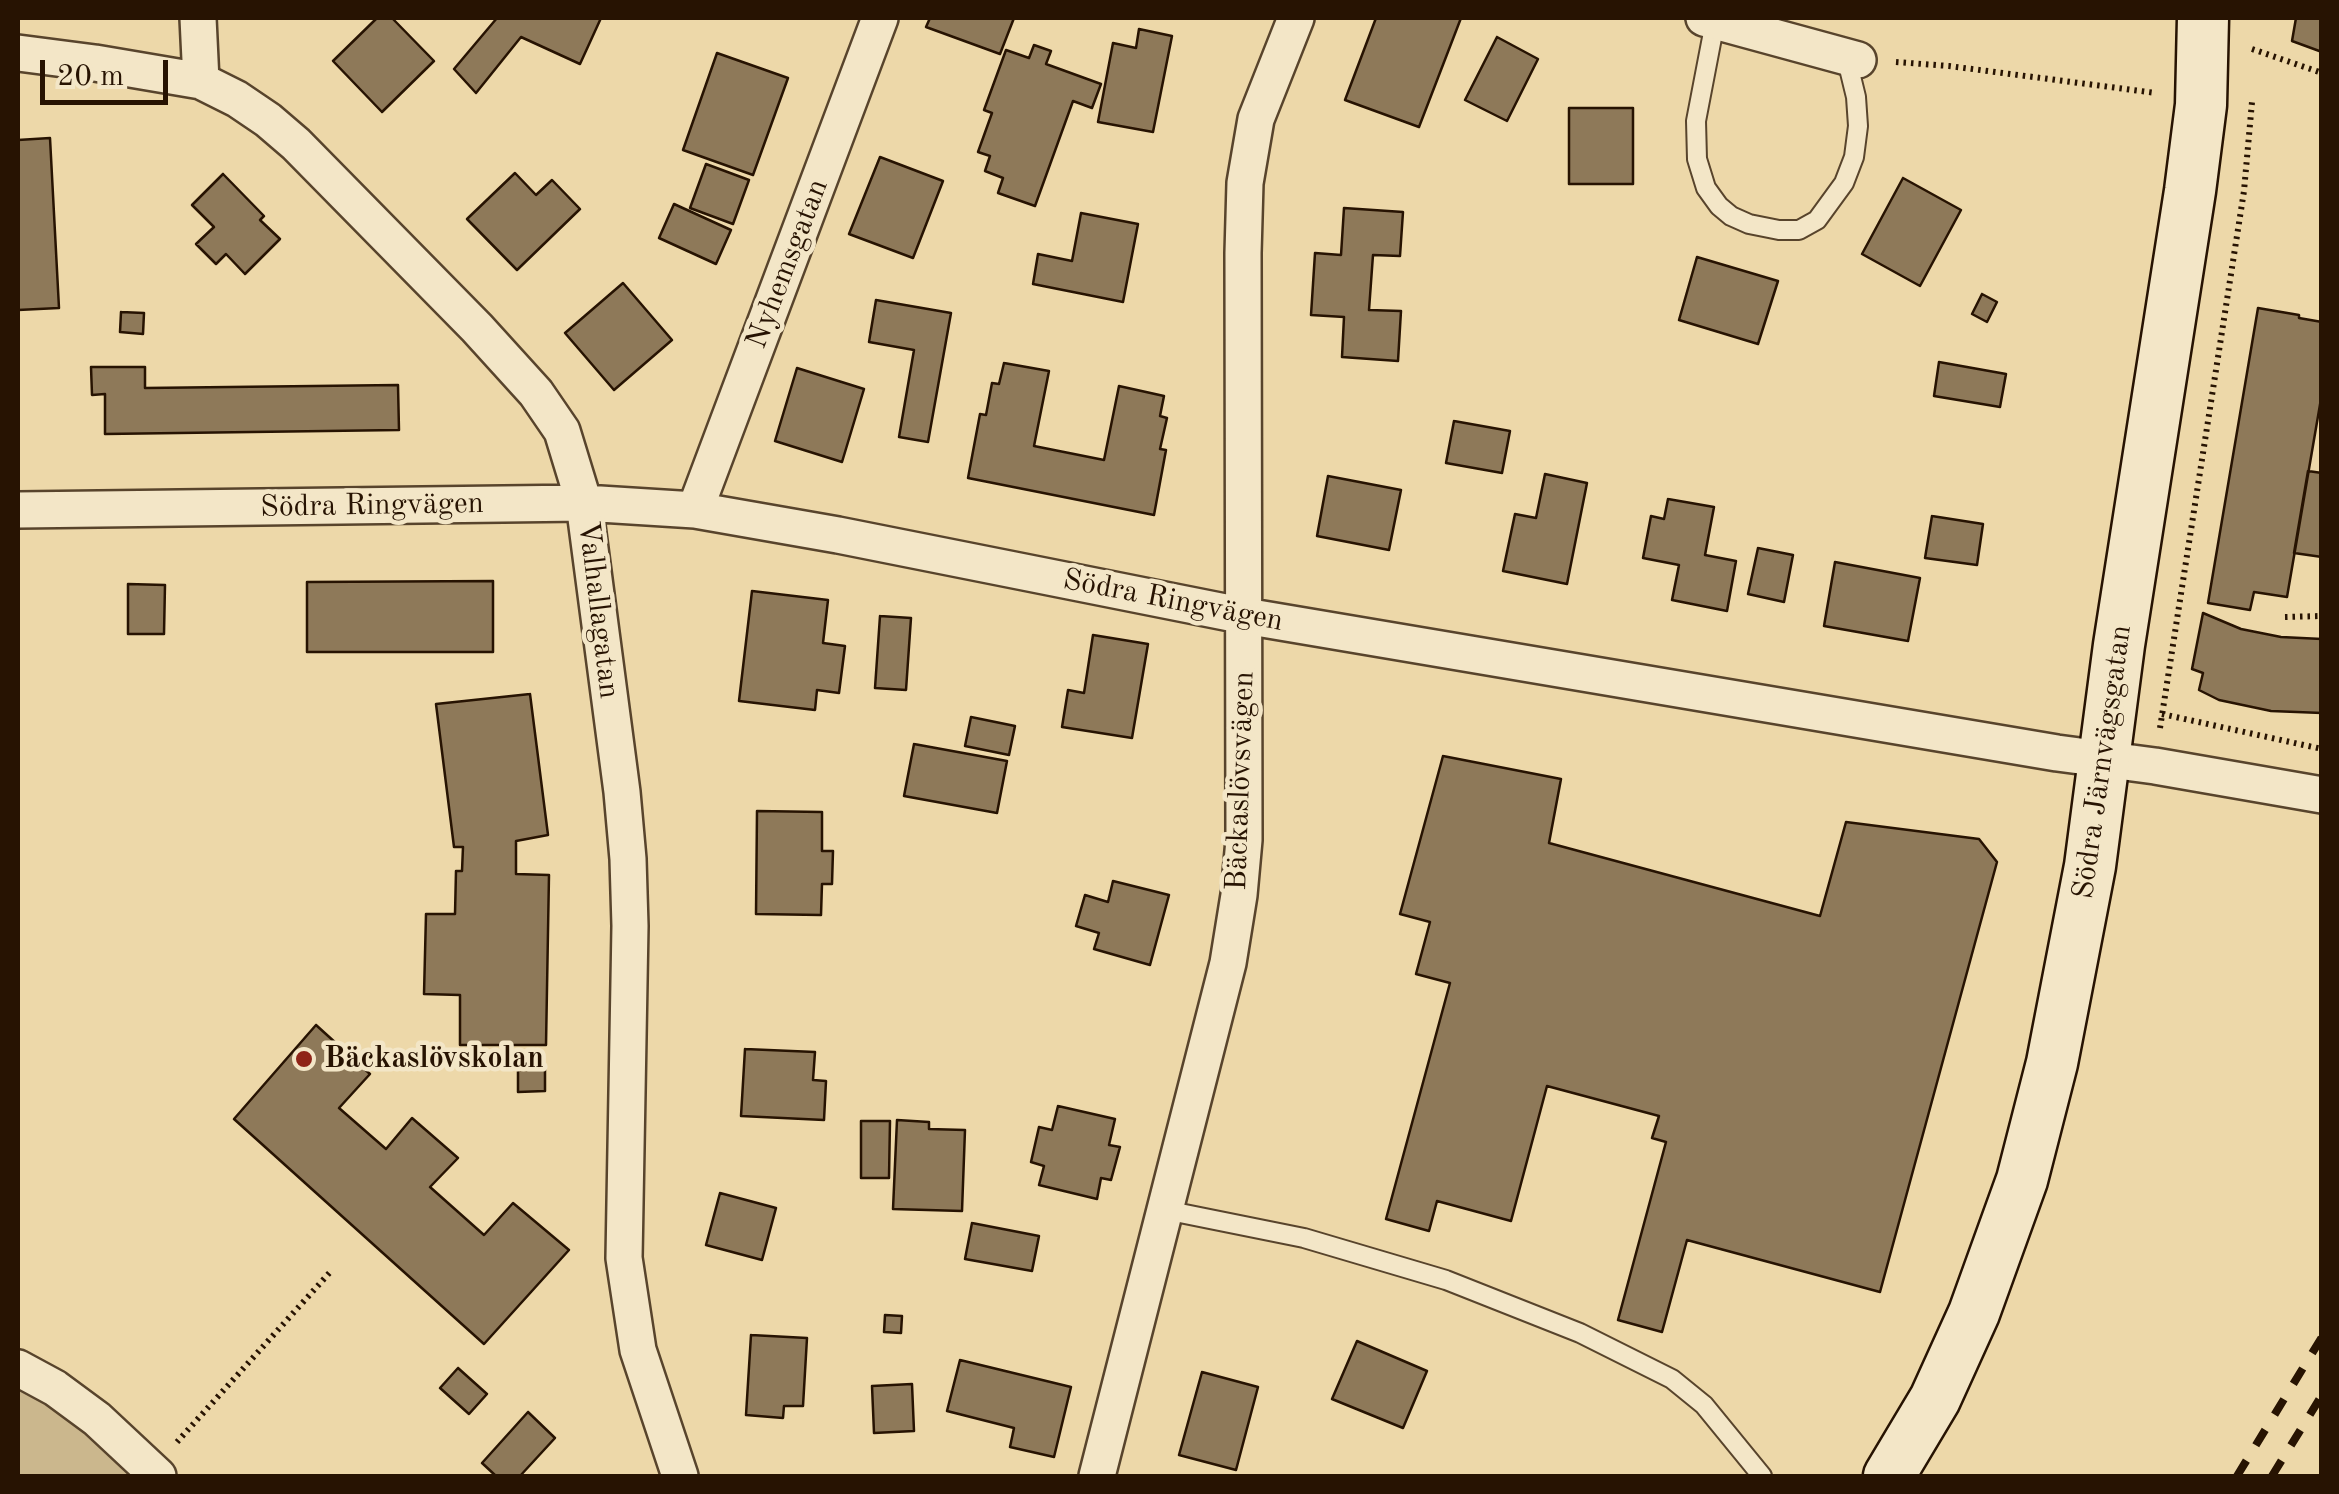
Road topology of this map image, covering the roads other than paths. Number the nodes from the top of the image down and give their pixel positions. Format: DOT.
graph roads {
  1 [pos="198,18"];
  2 [pos="880,18"];
  3 [pos="1296,18"];
  4 [pos="2203,18"];
  5 [pos="1709,20"];
  6 [pos="18,53"];
  7 [pos="1852,58"];
  8 [pos="200,81"];
  9 [pos="584,503"];
  10 [pos="18,510"];
  11 [pos="695,510"];
  12 [pos="1245,616"];
  13 [pos="2103,759"];
  14 [pos="2322,795"];
  15 [pos="1165,1210"];
  16 [pos="18,1368"];
  17 [pos="154,1474"];
  18 [pos="680,1476"];
  19 [pos="1097,1476"];
  20 [pos="1762,1476"];
  21 [pos="1888,1476"];
  1 -- 8 [label="street"];
  2 -- 11 [label="street, Nyhemsgatan"];
  3 -- 12 [label="street, Bäckaslövsvägen"];
  4 -- 13 [label="street, Södra Järnvägsgatan"];
  5 -- 7 [label="street"];
  5 -- 7 [label="lane"];
  6 -- 8 [label="street, Valhallagatan"];
  8 -- 9 [label="street, Valhallagatan"];
  9 -- 10 [label="street, Södra Ringvägen"];
  9 -- 11 [label="street, Södra Ringvägen"];
  9 -- 18 [label="street, Valhallagatan"];
  11 -- 12 [label="street, Södra Ringvägen"];
  12 -- 13 [label="street, Södra Ringvägen"];
  12 -- 15 [label="street, Bäckaslövsvägen"];
  13 -- 14 [label="street, Södra Ringvägen"];
  13 -- 21 [label="street, Södra Järnvägsgatan"];
  15 -- 19 [label="street, Bäckaslövsvägen"];
  15 -- 20 [label="lane"];
  16 -- 17 [label="street"];
}
